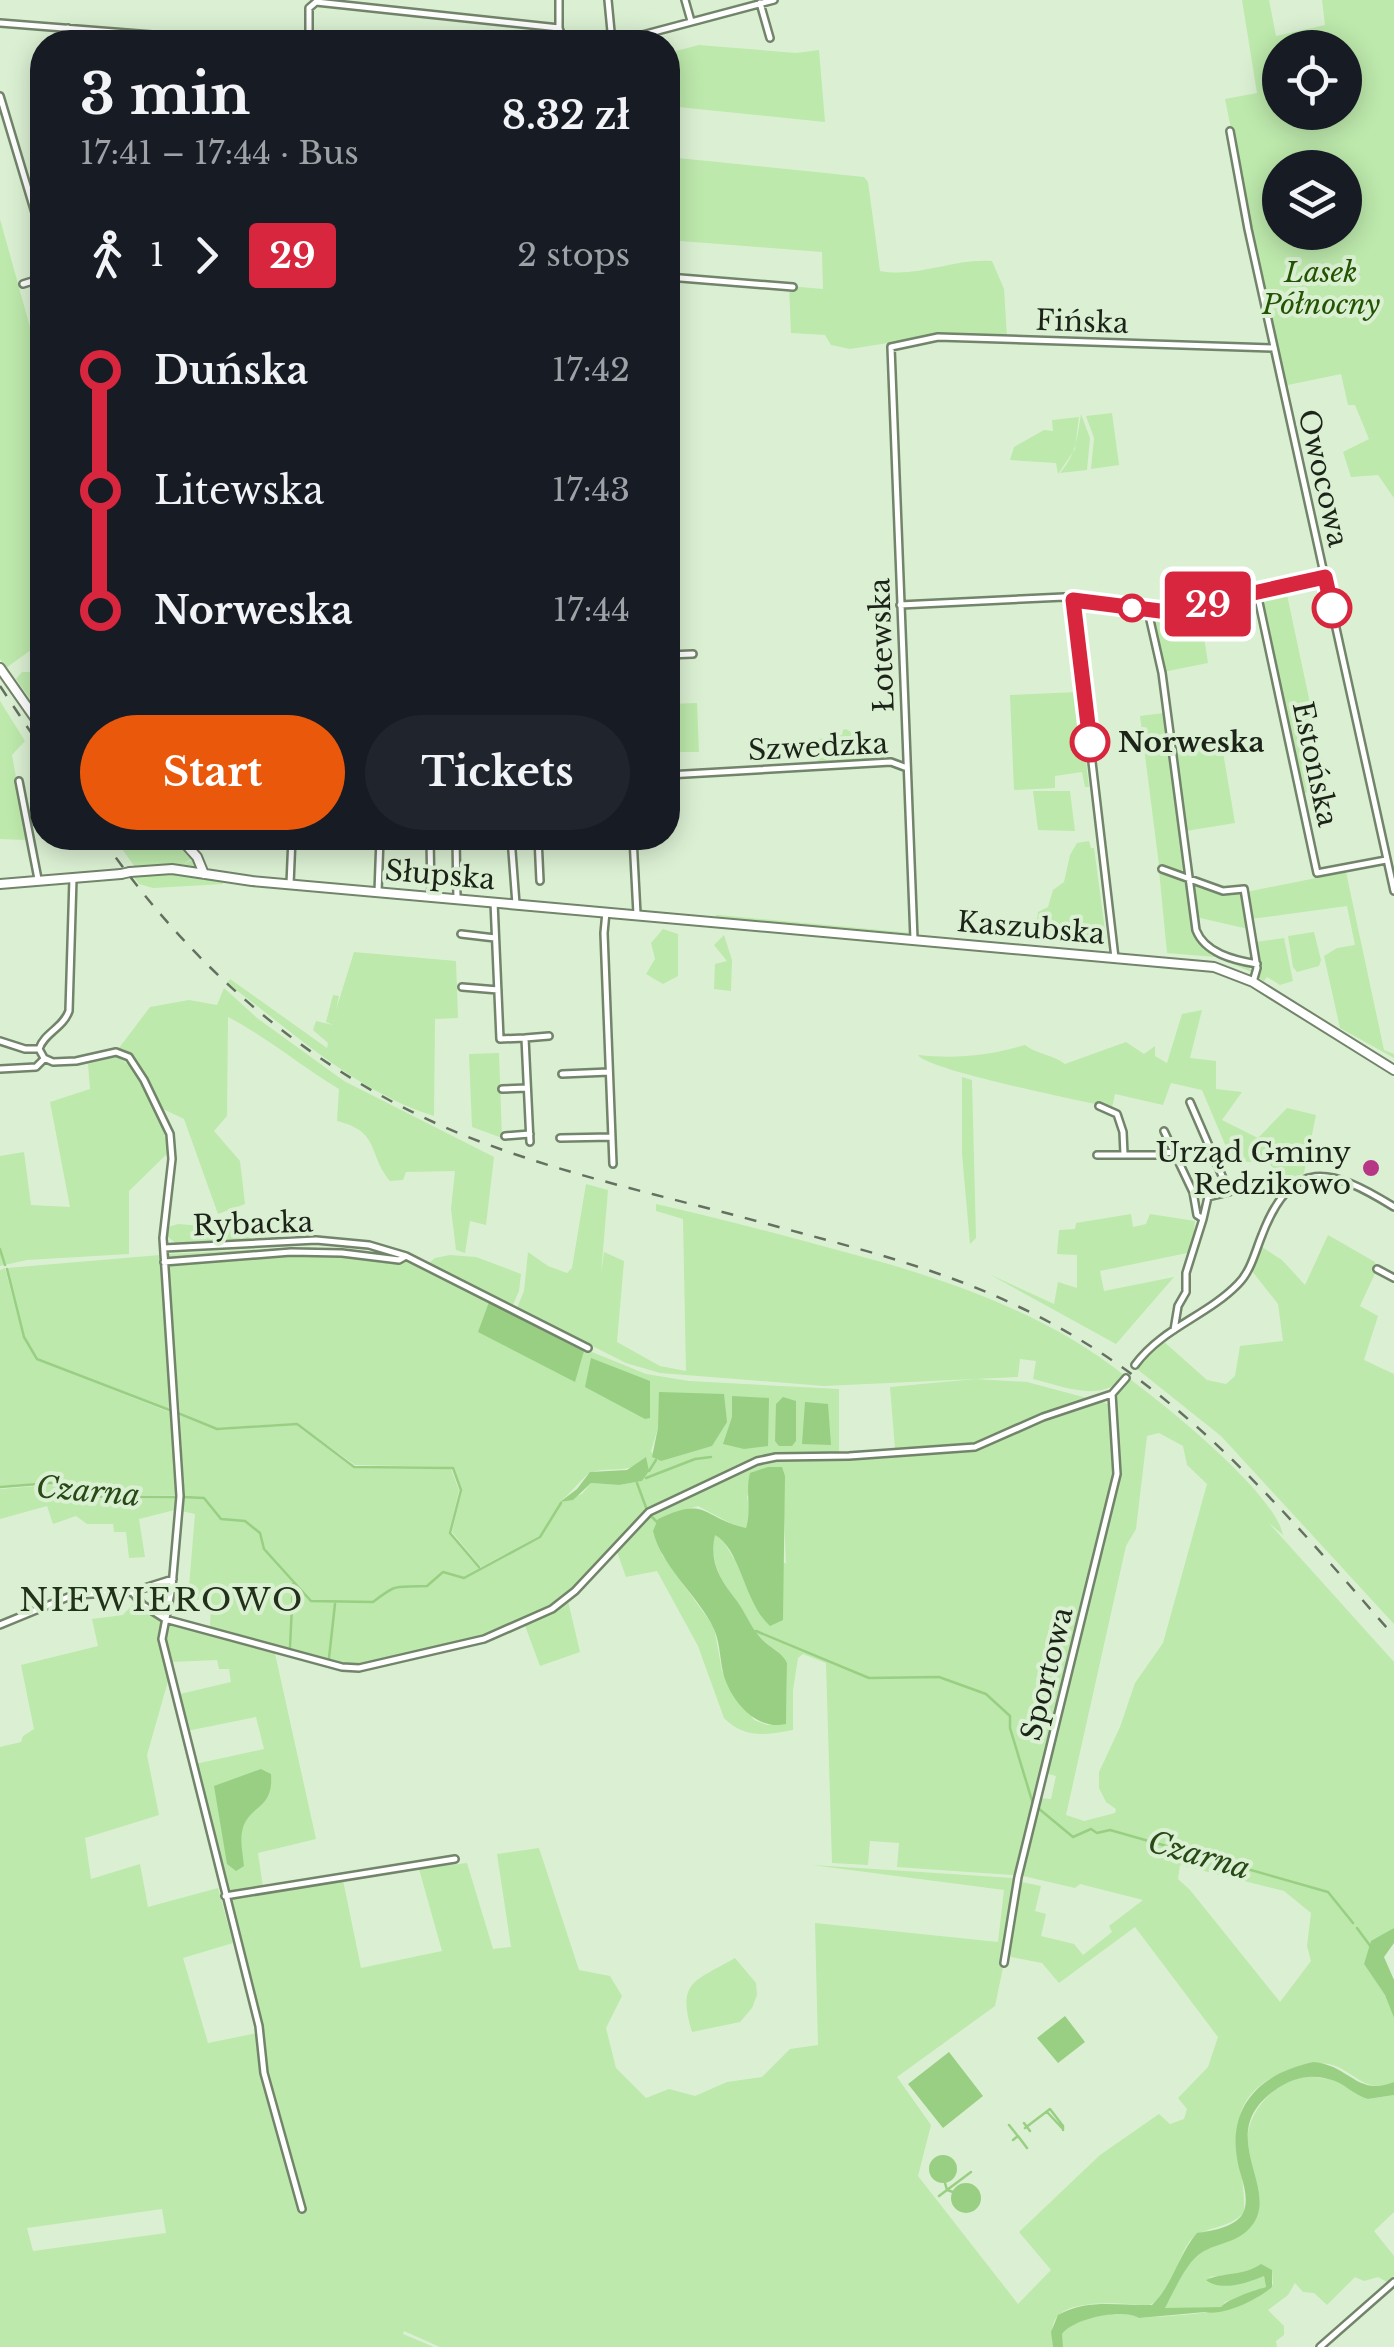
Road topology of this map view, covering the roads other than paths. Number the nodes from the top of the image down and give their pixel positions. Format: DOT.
graph roads {
  1 [pos="559,0"];
  2 [pos="608,0"];
  3 [pos="685,0"];
  4 [pos="774,0"];
  5 [pos="760,4"];
  6 [pos="691,22"];
  7 [pos="0,24"];
  8 [pos="68,28"];
  9 [pos="558,28"];
  10 [pos="86,30"];
  11 [pos="310,30"];
  12 [pos="612,30"];
  13 [pos="660,30"];
  14 [pos="770,38"];
  15 [pos="0,96"];
  16 [pos="1230,132"];
  17 [pos="30,196"];
  18 [pos="680,278"];
  19 [pos="30,282"];
  20 [pos="23,284"];
  21 [pos="794,287"];
  22 [pos="891,347"];
  23 [pos="1274,348"];
  24 [pos="1325,577"];
  25 [pos="1257,593"];
  26 [pos="1073,600"];
  27 [pos="900,605"];
  28 [pos="1152,612"];
  29 [pos="693,654"];
  30 [pos="680,655"];
  31 [pos="0,668"];
  32 [pos="30,711"];
  33 [pos="908,768"];
  34 [pos="680,774"];
  35 [pos="20,781"];
  36 [pos="30,835"];
  37 [pos="33,850"];
  38 [pos="190,850"];
  39 [pos="291,850"];
  40 [pos="380,850"];
  41 [pos="430,850"];
  42 [pos="456,850"];
  43 [pos="512,850"];
  44 [pos="539,850"];
  45 [pos="634,850"];
  46 [pos="1388,860"];
  47 [pos="1162,869"];
  48 [pos="204,874"];
  49 [pos="73,878"];
  50 [pos="38,879"];
  51 [pos="1188,880"];
  52 [pos="540,881"];
  53 [pos="0,884"];
  54 [pos="290,884"];
  55 [pos="378,892"];
  56 [pos="1394,892"];
  57 [pos="431,896"];
  58 [pos="456,899"];
  59 [pos="494,902"];
  60 [pos="516,904"];
  61 [pos="606,912"];
  62 [pos="637,915"];
  63 [pos="461,934"];
  64 [pos="496,938"];
  65 [pos="914,941"];
  66 [pos="1115,958"];
  67 [pos="1257,964"];
  68 [pos="1253,982"];
  69 [pos="462,987"];
  70 [pos="498,990"];
  71 [pos="549,1036"];
  72 [pos="525,1038"];
  73 [pos="0,1041"];
  74 [pos="39,1048"];
  75 [pos="44,1058"];
  76 [pos="0,1068"];
  77 [pos="1394,1070"];
  78 [pos="608,1072"];
  79 [pos="562,1074"];
  80 [pos="528,1088"];
  81 [pos="502,1089"];
  82 [pos="1190,1102"];
  83 [pos="1098,1106"];
  84 [pos="1164,1131"];
  85 [pos="505,1136"];
  86 [pos="612,1137"];
  87 [pos="560,1138"];
  88 [pos="1174,1152"];
  89 [pos="1098,1154"];
  90 [pos="1124,1154"];
  91 [pos="613,1164"];
  92 [pos="1394,1206"];
  93 [pos="1203,1219"];
  94 [pos="164,1248"];
  95 [pos="406,1256"];
  96 [pos="164,1262"];
  97 [pos="1377,1269"];
  98 [pos="1394,1278"];
  99 [pos="1174,1330"];
  100 [pos="588,1348"];
  101 [pos="1135,1366"];
  102 [pos="1126,1378"];
  103 [pos="1112,1394"];
  104 [pos="173,1580"];
  105 [pos="132,1592"];
  106 [pos="164,1618"];
  107 [pos="0,1625"];
  108 [pos="454,1859"];
  109 [pos="225,1896"];
  110 [pos="1004,1963"];
  111 [pos="302,2209"];
  112 [pos="1394,2282"];
  113 [pos="1320,2347"];
  1 -- 9 [label="street"];
  2 -- 12 [label="street"];
  3 -- 6 [label="street"];
  4 -- 5 [label="street"];
  5 -- 6 [label="street"];
  5 -- 14 [label="street"];
  6 -- 13 [label="street"];
  7 -- 8 [label="street"];
  8 -- 10 [label="street"];
  9 -- 11 [label="street"];
  15 -- 17 [label="street"];
  16 -- 23 [label="street, Owocowa"];
  18 -- 21 [label="street"];
  19 -- 20 [label="street"];
  22 -- 23 [label="street, Fińska"];
  22 -- 27 [label="street, Łotewska"];
  23 -- 24 [label="street, Owocowa"];
  24 -- 25 [label="street"];
  24 -- 46 [label="street, Owocowa"];
  25 -- 28 [label="street"];
  25 -- 46 [label="street, Estońska"];
  26 -- 27 [label="street"];
  26 -- 28 [label="street"];
  26 -- 66 [label="street"];
  27 -- 33 [label="street, Łotewska"];
  28 -- 51 [label="street"];
  29 -- 30 [label="street"];
  31 -- 32 [label="main road"];
  33 -- 34 [label="street, Szwedzka"];
  33 -- 65 [label="street, Łotewska"];
  35 -- 36 [label="street"];
  37 -- 50 [label="street"];
  38 -- 48 [label="main road"];
  39 -- 54 [label="street"];
  40 -- 55 [label="street"];
  41 -- 57 [label="street"];
  42 -- 58 [label="street"];
  43 -- 60 [label="street"];
  44 -- 52 [label="street"];
  45 -- 62 [label="street"];
  46 -- 56 [label="street, Owocowa"];
  47 -- 51 [label="street"];
  48 -- 49 [label="main road, Słupska"];
  48 -- 54 [label="main road, Słupska"];
  49 -- 50 [label="main road, Słupska"];
  49 -- 74 [label="street"];
  50 -- 53 [label="main road, Słupska"];
  51 -- 67 [label="street"];
  51 -- 67 [label="street"];
  54 -- 55 [label="main road, Słupska"];
  55 -- 57 [label="main road, Słupska"];
  57 -- 58 [label="main road, Słupska"];
  58 -- 59 [label="main road, Słupska"];
  59 -- 60 [label="main road, Słupska"];
  59 -- 64 [label="street"];
  60 -- 61 [label="main road, Słupska"];
  61 -- 62 [label="main road, Słupska"];
  61 -- 78 [label="street"];
  62 -- 65 [label="main road, Kaszubska"];
  63 -- 64 [label="street"];
  64 -- 70 [label="street"];
  65 -- 66 [label="main road, Kaszubska"];
  66 -- 68 [label="main road, Kaszubska"];
  67 -- 68 [label="street"];
  68 -- 77 [label="main road, Kaszubska"];
  69 -- 70 [label="street"];
  70 -- 72 [label="street"];
  71 -- 72 [label="street"];
  72 -- 80 [label="street"];
  73 -- 74 [label="street"];
  74 -- 75 [label="street"];
  75 -- 76 [label="street, Rybacka"];
  75 -- 94 [label="street, Rybacka"];
  78 -- 79 [label="street"];
  78 -- 86 [label="street"];
  80 -- 81 [label="street"];
  80 -- 85 [label="street"];
  82 -- 93 [label="street"];
  83 -- 90 [label="street"];
  84 -- 88 [label="street"];
  86 -- 87 [label="street"];
  86 -- 91 [label="street"];
  88 -- 90 [label="street"];
  88 -- 93 [label="street"];
  89 -- 90 [label="street"];
  92 -- 99 [label="street"];
  93 -- 99 [label="street"];
  94 -- 95 [label="street, Rybacka"];
  94 -- 96 [label="street"];
  95 -- 96 [label="street"];
  95 -- 100 [label="street"];
  96 -- 104 [label="street"];
  97 -- 98 [label="street"];
  99 -- 101 [label="street"];
  102 -- 103 [label="street"];
  103 -- 106 [label="street"];
  103 -- 110 [label="street, Sportowa"];
  104 -- 105 [label="street"];
  104 -- 106 [label="street"];
  105 -- 106 [label="street"];
  105 -- 107 [label="street"];
  106 -- 109 [label="street"];
  108 -- 109 [label="street"];
  109 -- 111 [label="street"];
  112 -- 113 [label="street"];
}
